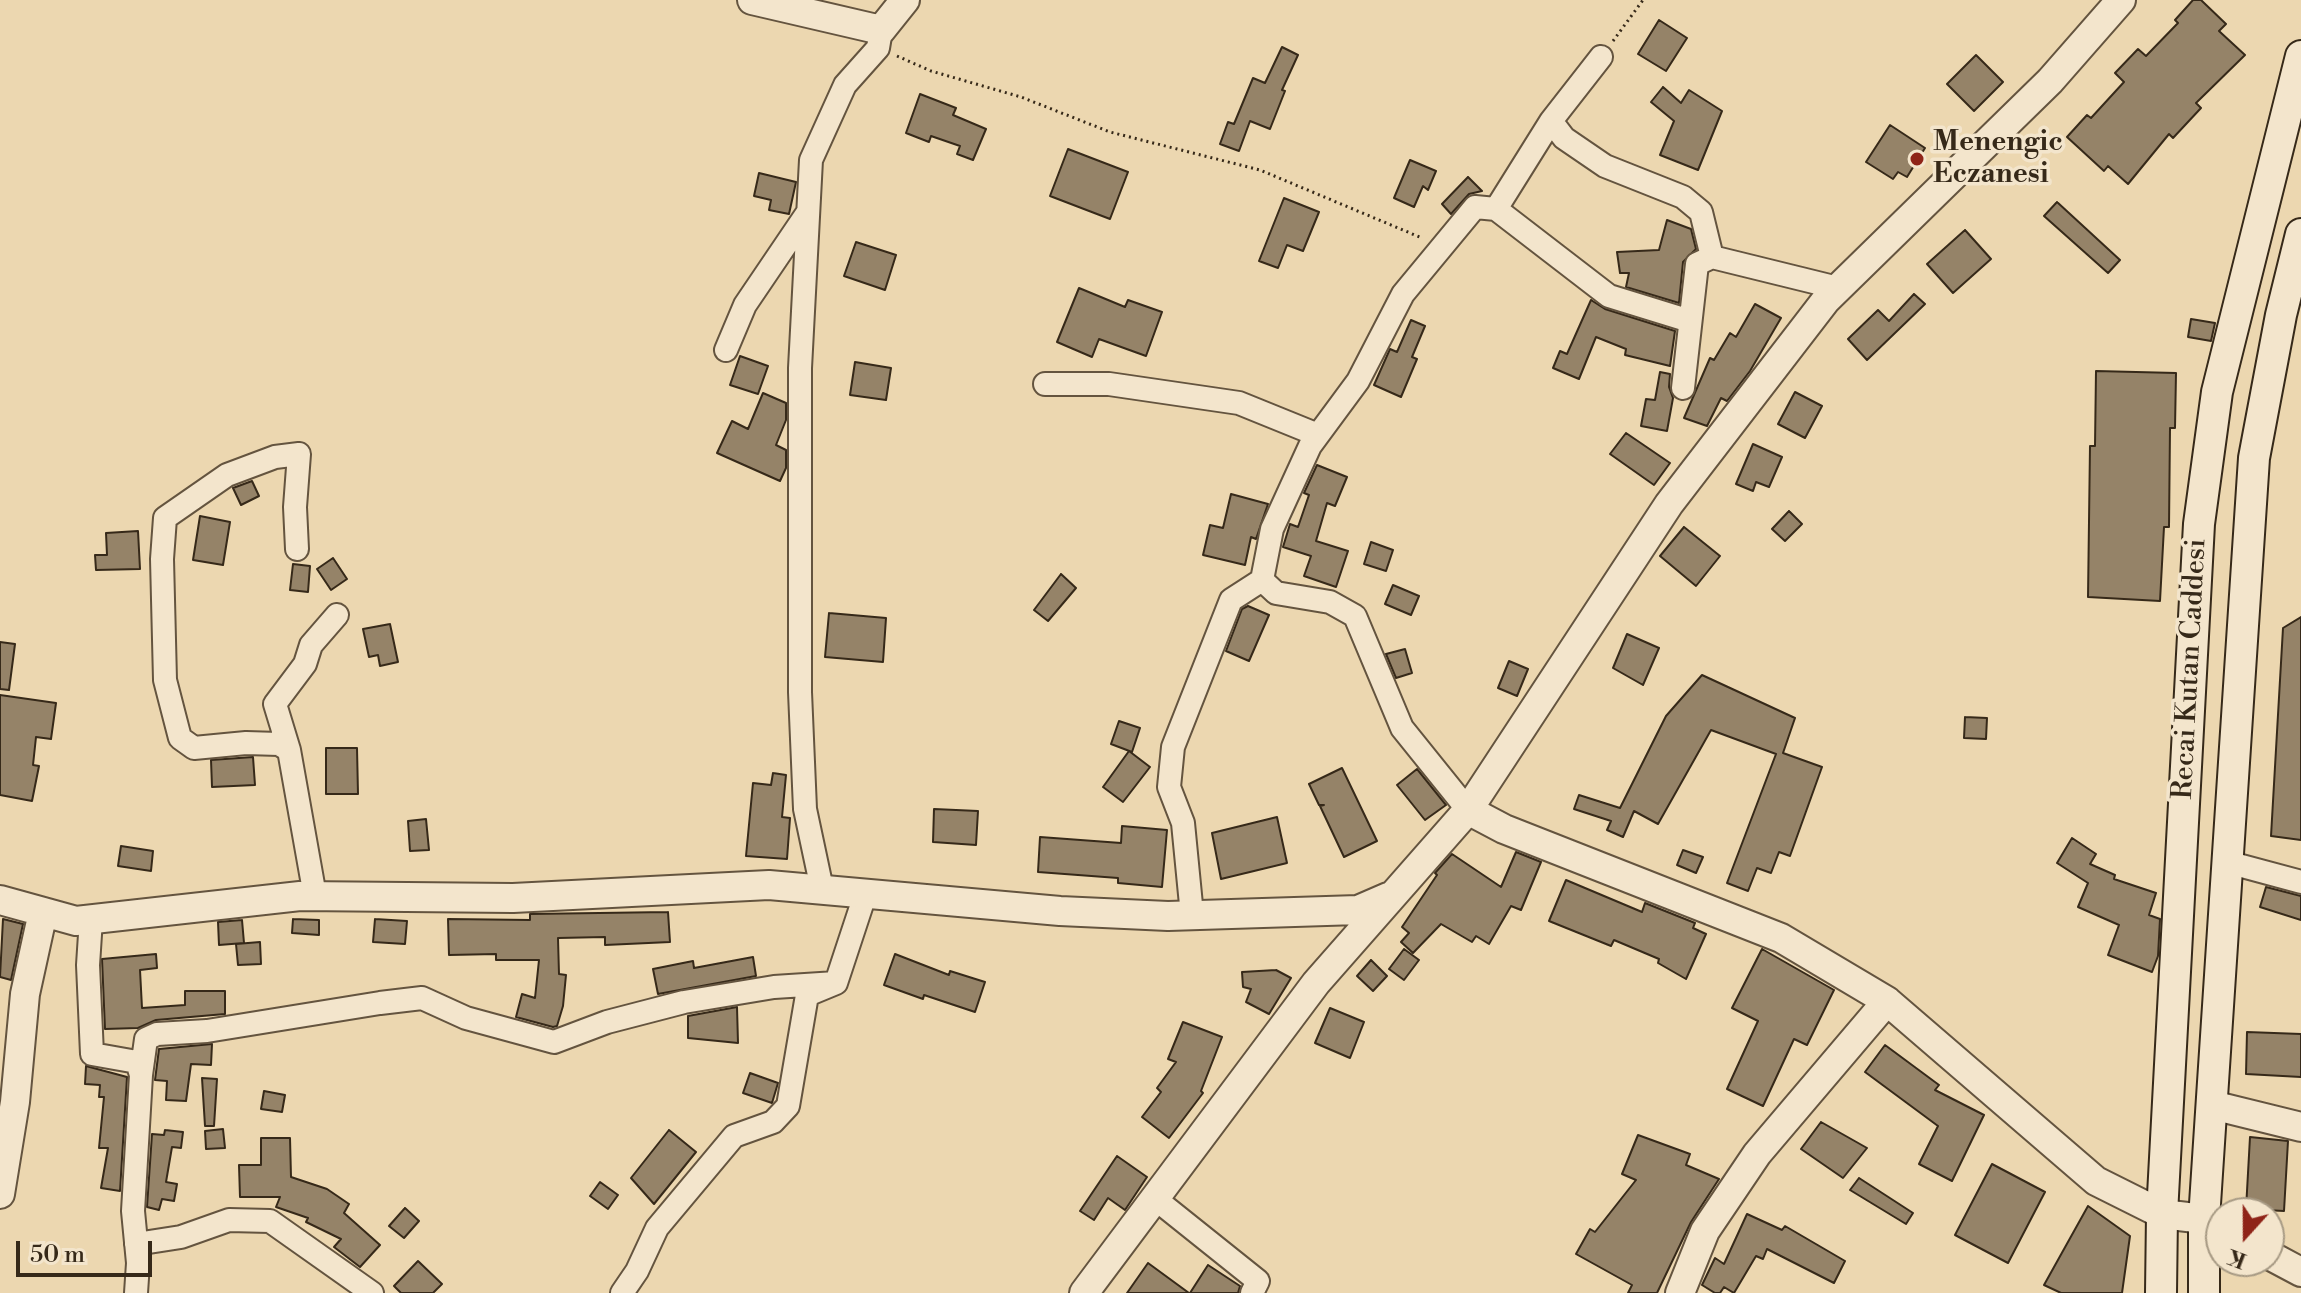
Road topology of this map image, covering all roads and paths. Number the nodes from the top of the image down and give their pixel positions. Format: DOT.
graph roads {
  1 [pos="752,0"];
  2 [pos="905,0"];
  3 [pos="1643,0"];
  4 [pos="2121,0"];
  5 [pos="880,39"];
  6 [pos="2301,56"];
  7 [pos="1601,57"];
  8 [pos="1551,121"];
  9 [pos="1496,209"];
  10 [pos="808,211"];
  11 [pos="2301,234"];
  12 [pos="1440,245"];
  13 [pos="1712,257"];
  14 [pos="1838,288"];
  15 [pos="1690,321"];
  16 [pos="726,350"];
  17 [pos="1045,384"];
  18 [pos="1683,388"];
  19 [pos="1318,435"];
  20 [pos="297,549"];
  21 [pos="1262,580"];
  22 [pos="337,615"];
  23 [pos="289,750"];
  24 [pos="1468,810"];
  25 [pos="2227,862"];
  26 [pos="2301,882"];
  27 [pos="822,889"];
  28 [pos="866,892"];
  29 [pos="1396,894"];
  30 [pos="315,896"];
  31 [pos="0,900"];
  32 [pos="43,912"];
  33 [pos="1192,915"];
  34 [pos="91,919"];
  35 [pos="836,983"];
  36 [pos="1887,1001"];
  37 [pos="141,1075"];
  38 [pos="2212,1105"];
  39 [pos="2301,1127"];
  40 [pos="0,1194"];
  41 [pos="1153,1197"];
  42 [pos="2212,1197"];
  43 [pos="2162,1214"];
  44 [pos="2205,1222"];
  45 [pos="136,1244"];
  46 [pos="136,1293"];
  47 [pos="372,1293"];
  48 [pos="622,1293"];
  49 [pos="1084,1293"];
  50 [pos="1252,1293"];
  51 [pos="1680,1293"];
  52 [pos="2161,1293"];
  1 -- 5 [label="street"];
  2 -- 5 [label="street"];
  3 -- 7 [label="path"];
  4 -- 14 [label="street"];
  5 -- 10 [label="street"];
  5 -- 12 [label="path"];
  6 -- 43 [label="main road, Recai Kutan Caddesi"];
  7 -- 8 [label="street"];
  8 -- 9 [label="street"];
  8 -- 13 [label="street"];
  9 -- 12 [label="street"];
  9 -- 15 [label="street"];
  10 -- 16 [label="street"];
  10 -- 27 [label="street"];
  11 -- 25 [label="main road, Recai Kutan Caddesi"];
  12 -- 19 [label="street"];
  13 -- 14 [label="street"];
  13 -- 15 [label="street"];
  14 -- 24 [label="street"];
  15 -- 18 [label="street"];
  17 -- 19 [label="street"];
  19 -- 21 [label="street"];
  20 -- 23 [label="street"];
  21 -- 24 [label="street"];
  21 -- 33 [label="street"];
  22 -- 23 [label="street"];
  23 -- 30 [label="street"];
  24 -- 29 [label="street"];
  24 -- 36 [label="street"];
  25 -- 26 [label="street"];
  25 -- 38 [label="main road, Recai Kutan Caddesi"];
  27 -- 28 [label="street"];
  27 -- 30 [label="street"];
  28 -- 33 [label="street"];
  28 -- 35 [label="street"];
  29 -- 33 [label="street"];
  29 -- 41 [label="street"];
  30 -- 34 [label="street"];
  31 -- 32 [label="street"];
  32 -- 34 [label="street"];
  32 -- 40 [label="street"];
  34 -- 37 [label="street"];
  35 -- 37 [label="street"];
  35 -- 48 [label="street"];
  36 -- 43 [label="street"];
  36 -- 51 [label="street"];
  37 -- 45 [label="street"];
  38 -- 39 [label="street"];
  38 -- 42 [label="main road, Recai Kutan Caddesi"];
  41 -- 49 [label="street"];
  41 -- 50 [label="street"];
  43 -- 44 [label="street"];
  43 -- 52 [label="main road, Recai Kutan Caddesi"];
  45 -- 46 [label="street"];
  45 -- 47 [label="street"];
}
